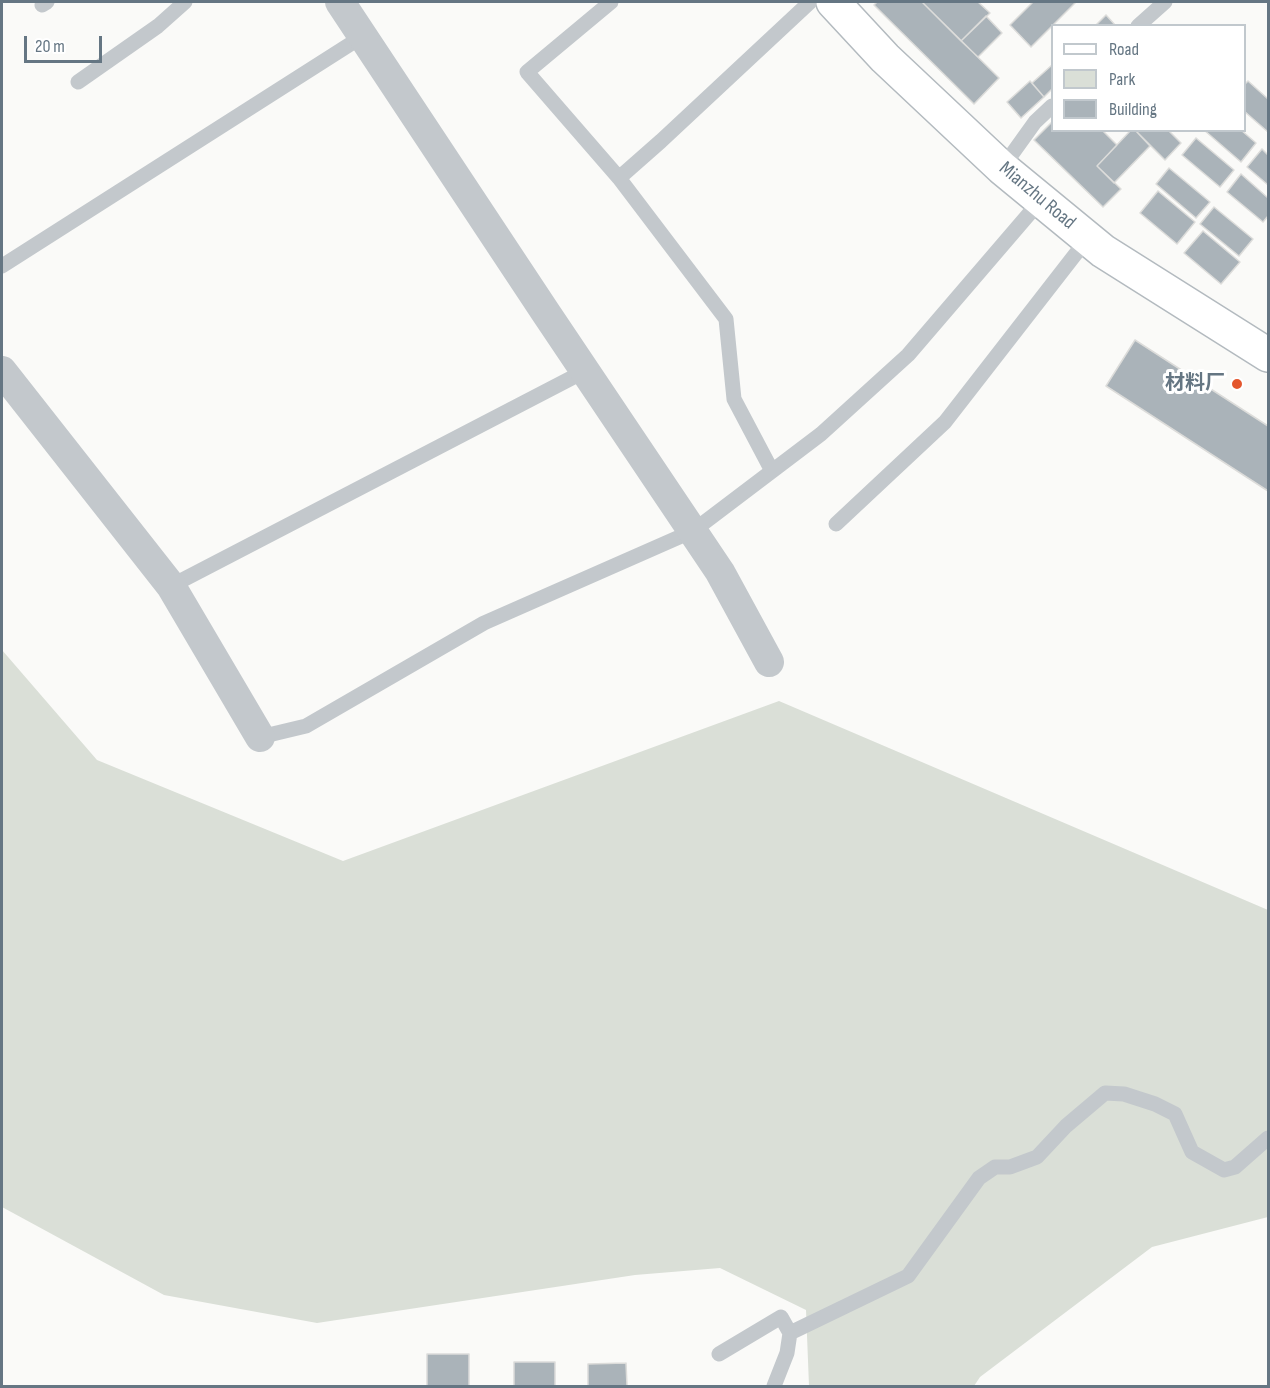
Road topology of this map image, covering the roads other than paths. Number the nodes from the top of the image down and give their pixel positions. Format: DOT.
graph roads {
  1 [pos="186,2"];
  2 [pos="340,2"];
  3 [pos="611,2"];
  4 [pos="810,2"];
  5 [pos="833,2"];
  6 [pos="1165,2"];
  7 [pos="1140,24"];
  8 [pos="363,36"];
  9 [pos="78,82"];
  10 [pos="1051,108"];
  11 [pos="1002,168"];
  12 [pos="619,178"];
  13 [pos="1041,200"];
  14 [pos="1088,238"];
  15 [pos="2,266"];
  16 [pos="1269,355"];
  17 [pos="2,371"];
  18 [pos="585,371"];
  19 [pos="772,471"];
  20 [pos="836,524"];
  21 [pos="693,531"];
  22 [pos="171,586"];
  23 [pos="769,662"];
  24 [pos="260,737"];
  25 [pos="1269,1138"];
  26 [pos="790,1333"];
  27 [pos="719,1354"];
  28 [pos="774,1386"];
  1 -- 9 [label="lane"];
  2 -- 8 [label="street"];
  3 -- 12 [label="lane"];
  4 -- 12 [label="lane"];
  5 -- 11 [label="street, Mianzhu Road"];
  6 -- 7 [label="lane"];
  8 -- 15 [label="lane"];
  8 -- 18 [label="street"];
  10 -- 11 [label="lane"];
  11 -- 13 [label="street, Mianzhu Road"];
  12 -- 19 [label="lane"];
  13 -- 14 [label="street, Mianzhu Road"];
  13 -- 19 [label="lane"];
  14 -- 16 [label="street, Mianzhu Road"];
  14 -- 20 [label="lane"];
  17 -- 22 [label="street"];
  18 -- 21 [label="street"];
  18 -- 22 [label="lane"];
  19 -- 21 [label="lane"];
  21 -- 23 [label="street"];
  21 -- 24 [label="lane"];
  22 -- 24 [label="street"];
  25 -- 26 [label="lane"];
  26 -- 27 [label="lane"];
  26 -- 28 [label="lane"];
}
